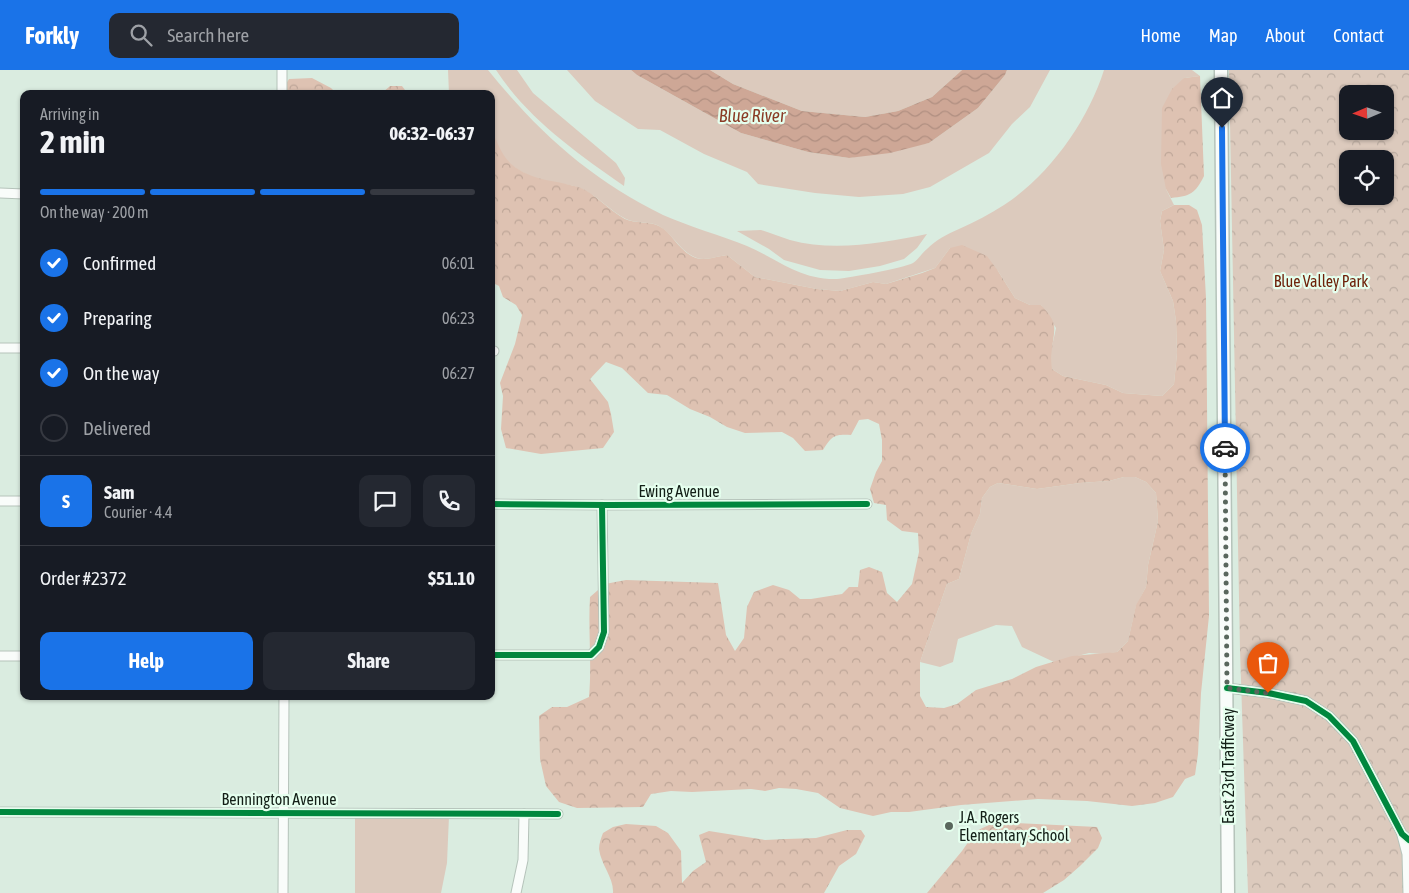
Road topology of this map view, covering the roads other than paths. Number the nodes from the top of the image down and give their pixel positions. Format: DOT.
graph roads {
  1 [pos="282,70"];
  2 [pos="1221,70"];
  3 [pos="282,90"];
  4 [pos="0,194"];
  5 [pos="20,194"];
  6 [pos="0,348"];
  7 [pos="20,348"];
  8 [pos="0,501"];
  9 [pos="20,501"];
  10 [pos="495,504"];
  11 [pos="867,504"];
  12 [pos="602,505"];
  13 [pos="495,655"];
  14 [pos="0,656"];
  15 [pos="20,656"];
  16 [pos="1227,688"];
  17 [pos="284,700"];
  18 [pos="0,812"];
  19 [pos="284,813"];
  20 [pos="524,814"];
  21 [pos="558,814"];
  22 [pos="1406,837"];
  23 [pos="284,893"];
  24 [pos="516,893"];
  25 [pos="1228,893"];
  26 [pos="1408,893"];
  1 -- 3 [label="street"];
  2 -- 16 [label="main road, East 23rd Trafficway"];
  4 -- 5 [label="street"];
  6 -- 7 [label="street"];
  8 -- 9 [label="street"];
  10 -- 12 [label="street, Ewing Avenue"];
  11 -- 12 [label="street, Ewing Avenue"];
  12 -- 13 [label="street"];
  14 -- 15 [label="street"];
  16 -- 22 [label="street"];
  16 -- 25 [label="main road, East 23rd Trafficway"];
  17 -- 19 [label="street"];
  18 -- 19 [label="street, Bennington Avenue"];
  19 -- 20 [label="street, Bennington Avenue"];
  19 -- 23 [label="street"];
  20 -- 21 [label="street, Bennington Avenue"];
  20 -- 24 [label="street"];
  22 -- 26 [label="street"];
}
